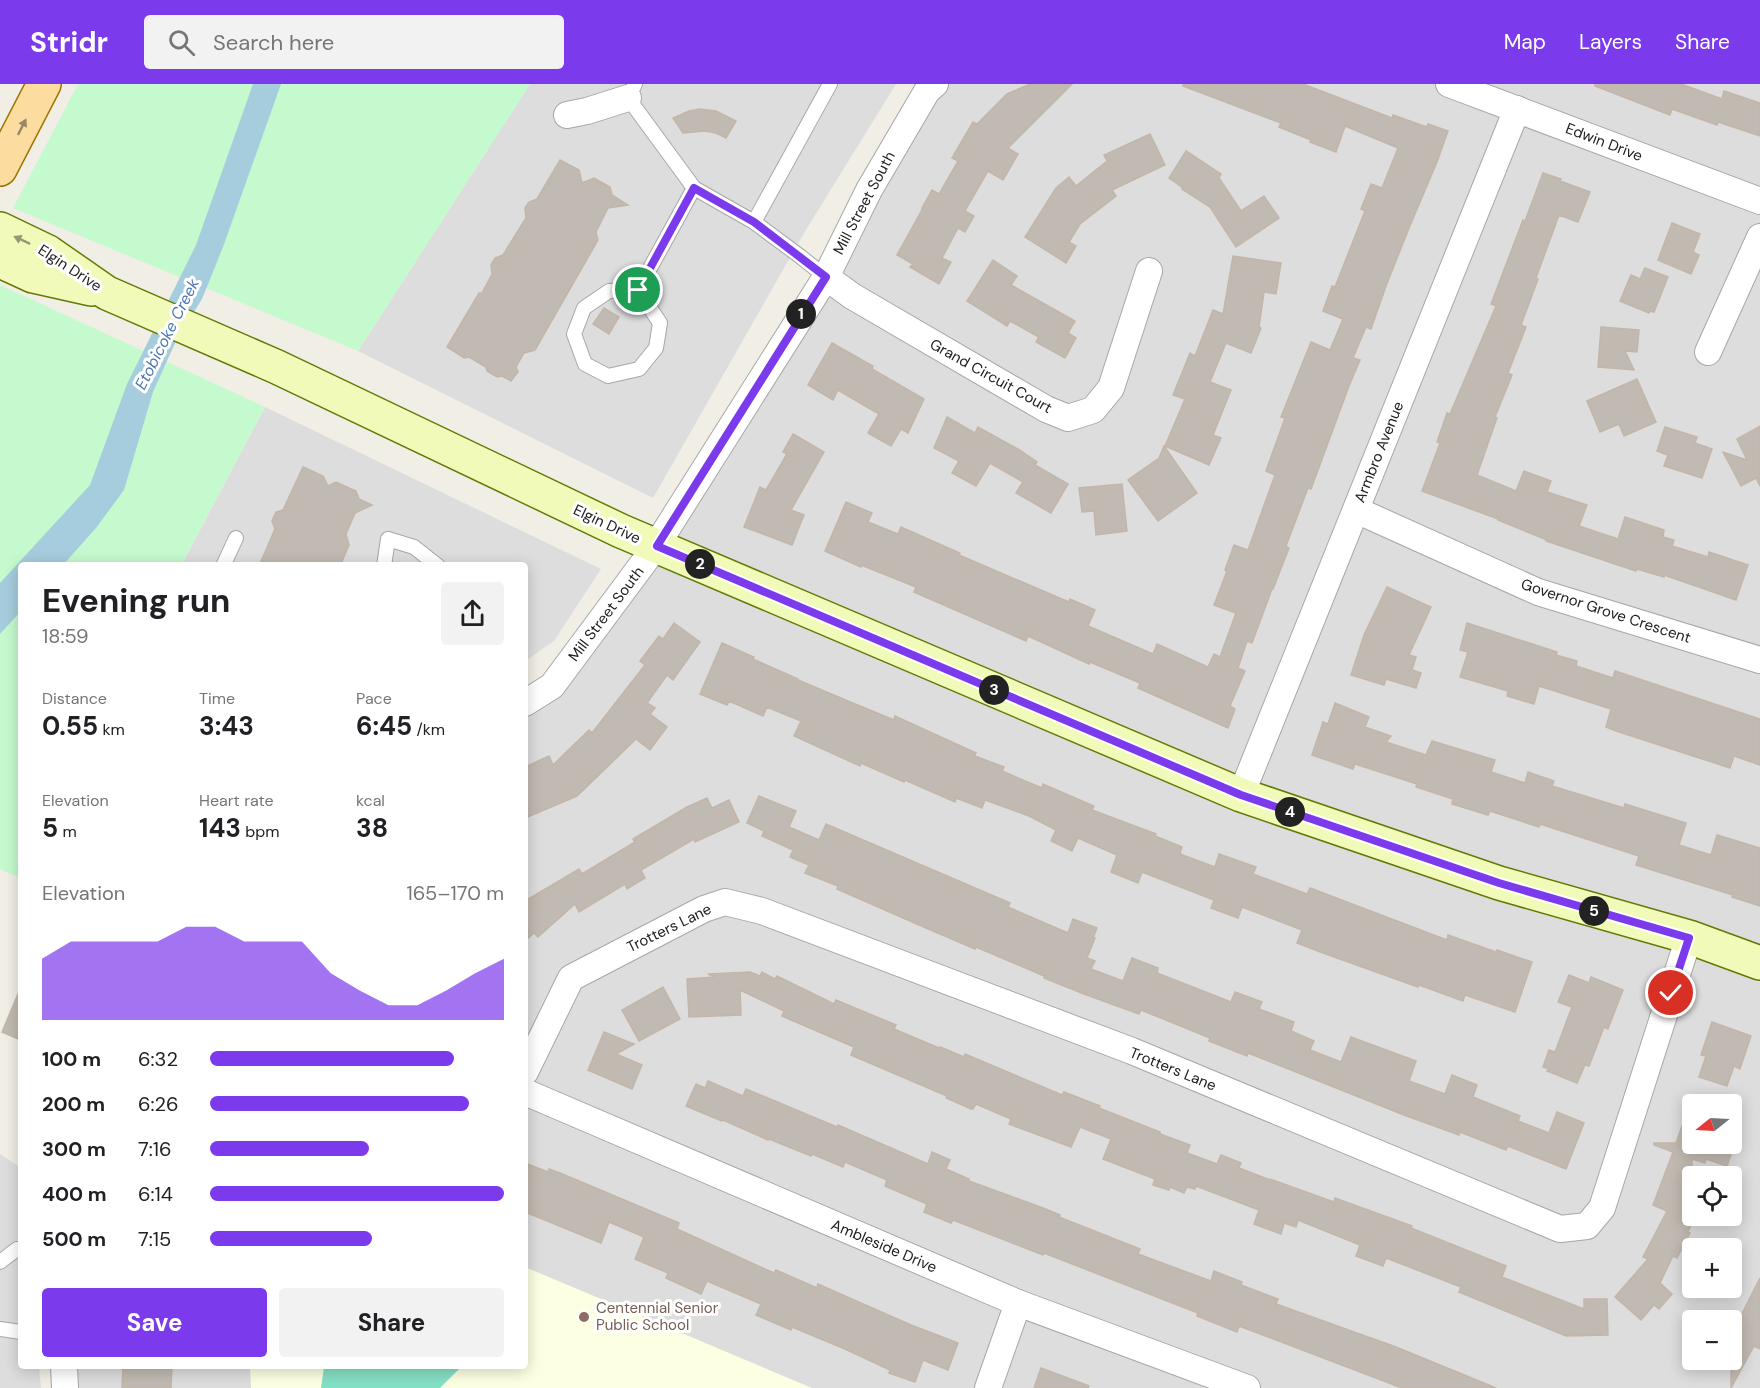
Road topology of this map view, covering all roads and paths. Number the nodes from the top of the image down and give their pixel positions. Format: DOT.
graph roads {
  1 [pos="44,84"];
  2 [pos="830,84"];
  3 [pos="935,84"];
  4 [pos="1449,84"];
  5 [pos="631,91"];
  6 [pos="1516,109"];
  7 [pos="567,115"];
  8 [pos="0,169"];
  9 [pos="694,188"];
  10 [pos="1760,201"];
  11 [pos="754,222"];
  12 [pos="0,229"];
  13 [pos="1760,237"];
  14 [pos="0,261"];
  15 [pos="1149,271"];
  16 [pos="826,277"];
  17 [pos="638,290"];
  18 [pos="107,292"];
  19 [pos="1708,352"];
  20 [pos="1356,510"];
  21 [pos="236,538"];
  22 [pos="657,546"];
  23 [pos="225,562"];
  24 [pos="385,562"];
  25 [pos="433,562"];
  26 [pos="1760,660"];
  27 [pos="528,701"];
  28 [pos="1241,795"];
  29 [pos="1689,938"];
  30 [pos="1760,963"];
  31 [pos="528,1066"];
  32 [pos="528,1093"];
  33 [pos="18,1250"];
  34 [pos="0,1262"];
  35 [pos="1018,1303"];
  36 [pos="0,1316"];
  37 [pos="3,1329"];
  38 [pos="18,1332"];
  39 [pos="64,1369"];
  40 [pos="65,1388"];
  41 [pos="988,1388"];
  42 [pos="1247,1388"];
  8 -- 1 [label="main road, one-way"];
  2 -- 11 [label="lane"];
  3 -- 16 [label="street, Mill Street South"];
  4 -- 6 [label="street, Edwin Drive"];
  5 -- 7 [label="street"];
  5 -- 9 [label="lane"];
  6 -- 10 [label="street, Edwin Drive"];
  6 -- 20 [label="street, Armbro Avenue"];
  9 -- 11 [label="lane"];
  9 -- 17 [label="lane"];
  11 -- 16 [label="lane"];
  18 -- 12 [label="street, Elgin Drive, one-way"];
  13 -- 19 [label="street"];
  14 -- 18 [label="street, Elgin Drive"];
  15 -- 16 [label="street, Grand Circuit Court"];
  16 -- 22 [label="street, Mill Street South"];
  17 -- 17 [label="lane"];
  18 -- 22 [label="street, Elgin Drive"];
  20 -- 26 [label="street, Governor Grove Crescent"];
  20 -- 28 [label="street, Armbro Avenue"];
  21 -- 23 [label="lane"];
  22 -- 27 [label="street, Mill Street South"];
  22 -- 28 [label="street, Elgin Drive"];
  24 -- 25 [label="lane"];
  28 -- 29 [label="street, Elgin Drive"];
  29 -- 30 [label="street, Elgin Drive"];
  29 -- 31 [label="street, Trotters Lane"];
  32 -- 35 [label="street, Ambleside Drive"];
  33 -- 34 [label="lane"];
  35 -- 41 [label="street"];
  35 -- 42 [label="street, Ambleside Drive"];
  36 -- 37 [label="lane"];
  37 -- 38 [label="lane"];
  39 -- 40 [label="street"];
}
